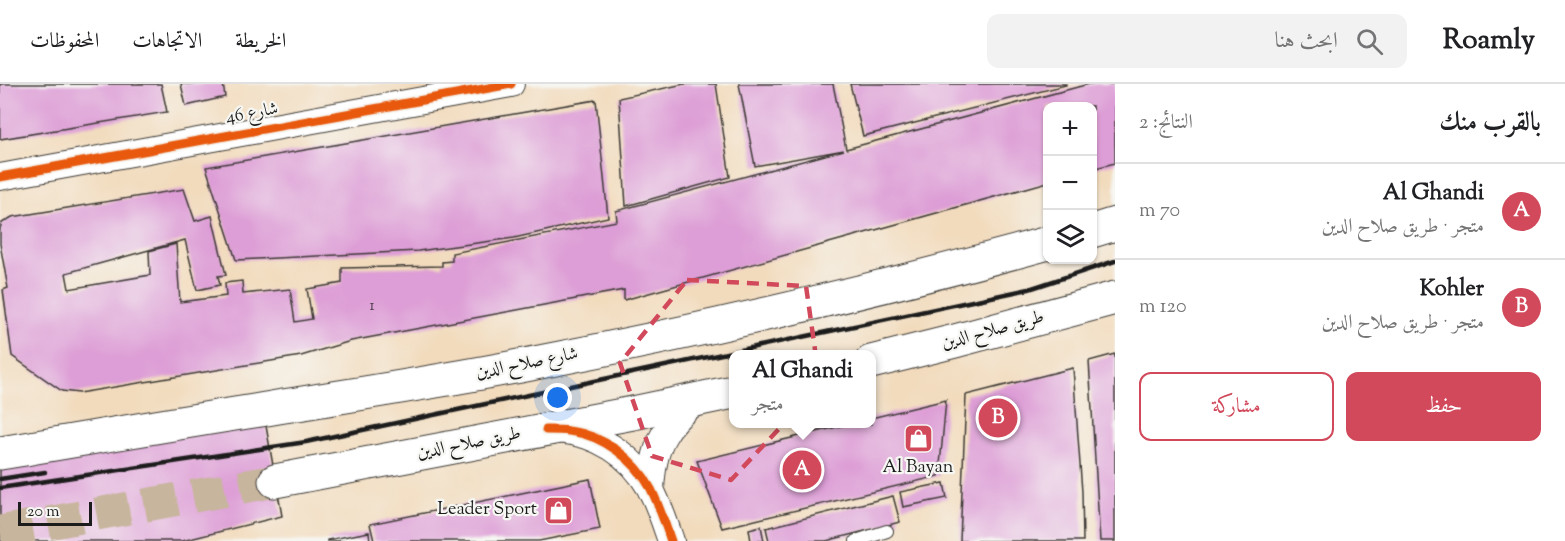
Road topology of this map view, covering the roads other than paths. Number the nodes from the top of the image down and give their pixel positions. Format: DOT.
graph roads {
  1 [pos="511,84"];
  2 [pos="0,177"];
  3 [pos="1115,224"];
  4 [pos="1097,229"];
  5 [pos="1043,244"];
  6 [pos="1115,298"];
  7 [pos="876,361"];
  8 [pos="729,393"];
  9 [pos="699,399"];
  10 [pos="546,430"];
  11 [pos="0,453"];
  12 [pos="275,481"];
  13 [pos="651,490"];
  14 [pos="887,531"];
  15 [pos="671,541"];
  16 [pos="856,541"];
  1 -- 2 [label="street, شارع 46"];
  3 -- 4 [label="main road"];
  5 -- 11 [label="main road, شارع صلاح الدين"];
  6 -- 7 [label="main road, طريق صلاح الدين"];
  8 -- 9 [label="main road, طريق صلاح الدين"];
  9 -- 10 [label="main road, طريق صلاح الدين"];
  9 -- 13 [label="street"];
  10 -- 12 [label="main road, طريق صلاح الدين"];
  10 -- 13 [label="street"];
  13 -- 15 [label="street"];
  14 -- 16 [label="lane"];
}
